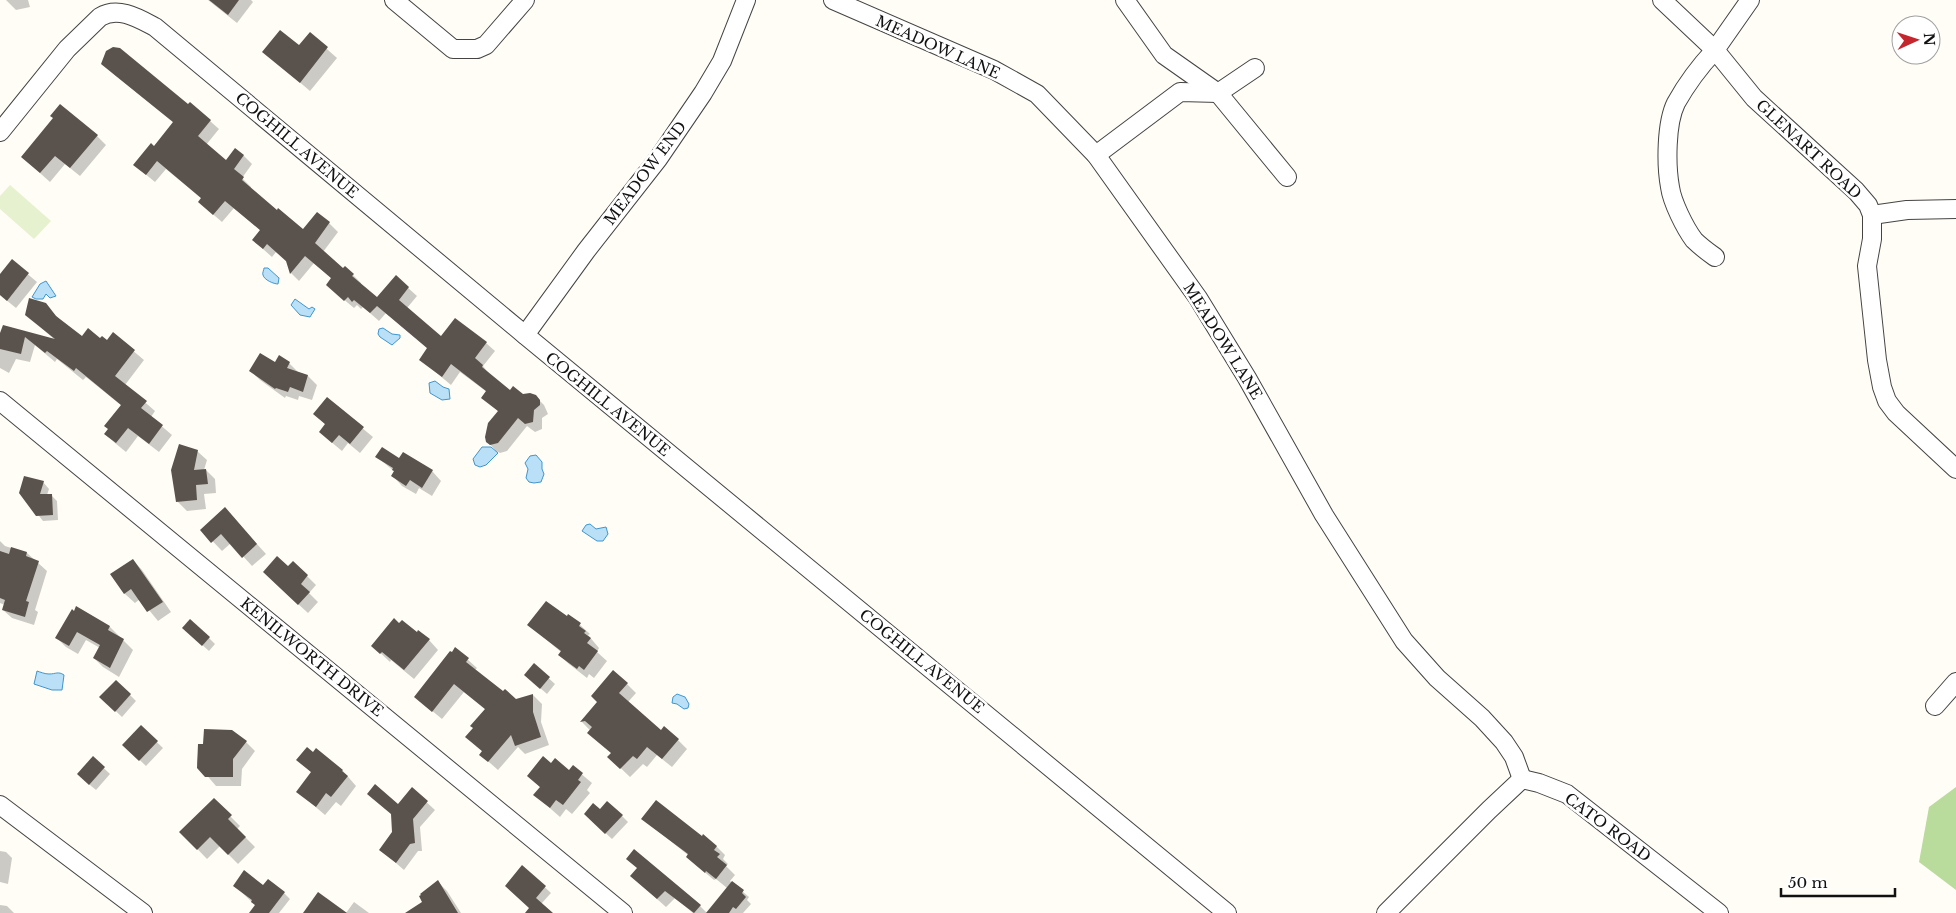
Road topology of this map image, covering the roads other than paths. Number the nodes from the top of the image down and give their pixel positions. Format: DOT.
graph roads {
  1 [pos="394,0"];
  2 [pos="525,0"];
  3 [pos="746,0"];
  4 [pos="833,0"];
  5 [pos="1126,0"];
  6 [pos="1662,0"];
  7 [pos="1750,0"];
  8 [pos="1715,50"];
  9 [pos="1256,68"];
  10 [pos="1218,93"];
  11 [pos="0,132"];
  12 [pos="1096,155"];
  13 [pos="1287,177"];
  14 [pos="1956,210"];
  15 [pos="1872,215"];
  16 [pos="1715,257"];
  17 [pos="525,335"];
  18 [pos="0,402"];
  19 [pos="1956,468"];
  20 [pos="1956,682"];
  21 [pos="1935,706"];
  22 [pos="1522,779"];
  23 [pos="0,805"];
  24 [pos="144,913"];
  25 [pos="623,913"];
  26 [pos="1227,913"];
  27 [pos="1386,913"];
  28 [pos="1719,913"];
  1 -- 2 [label="street"];
  3 -- 17 [label="street, MEADOW END"];
  4 -- 12 [label="street, MEADOW LANE"];
  5 -- 10 [label="street"];
  6 -- 8 [label="street, GLENART ROAD"];
  7 -- 8 [label="street"];
  8 -- 15 [label="street, GLENART ROAD"];
  8 -- 16 [label="street"];
  9 -- 10 [label="street"];
  10 -- 12 [label="street"];
  10 -- 13 [label="street"];
  11 -- 17 [label="street, COGHILL AVENUE"];
  12 -- 22 [label="street, MEADOW LANE"];
  14 -- 15 [label="street"];
  15 -- 19 [label="street"];
  17 -- 26 [label="street, COGHILL AVENUE"];
  18 -- 25 [label="street, KENILWORTH DRIVE"];
  20 -- 21 [label="street"];
  22 -- 27 [label="street"];
  22 -- 28 [label="street, CATO ROAD"];
  23 -- 24 [label="street"];
}
